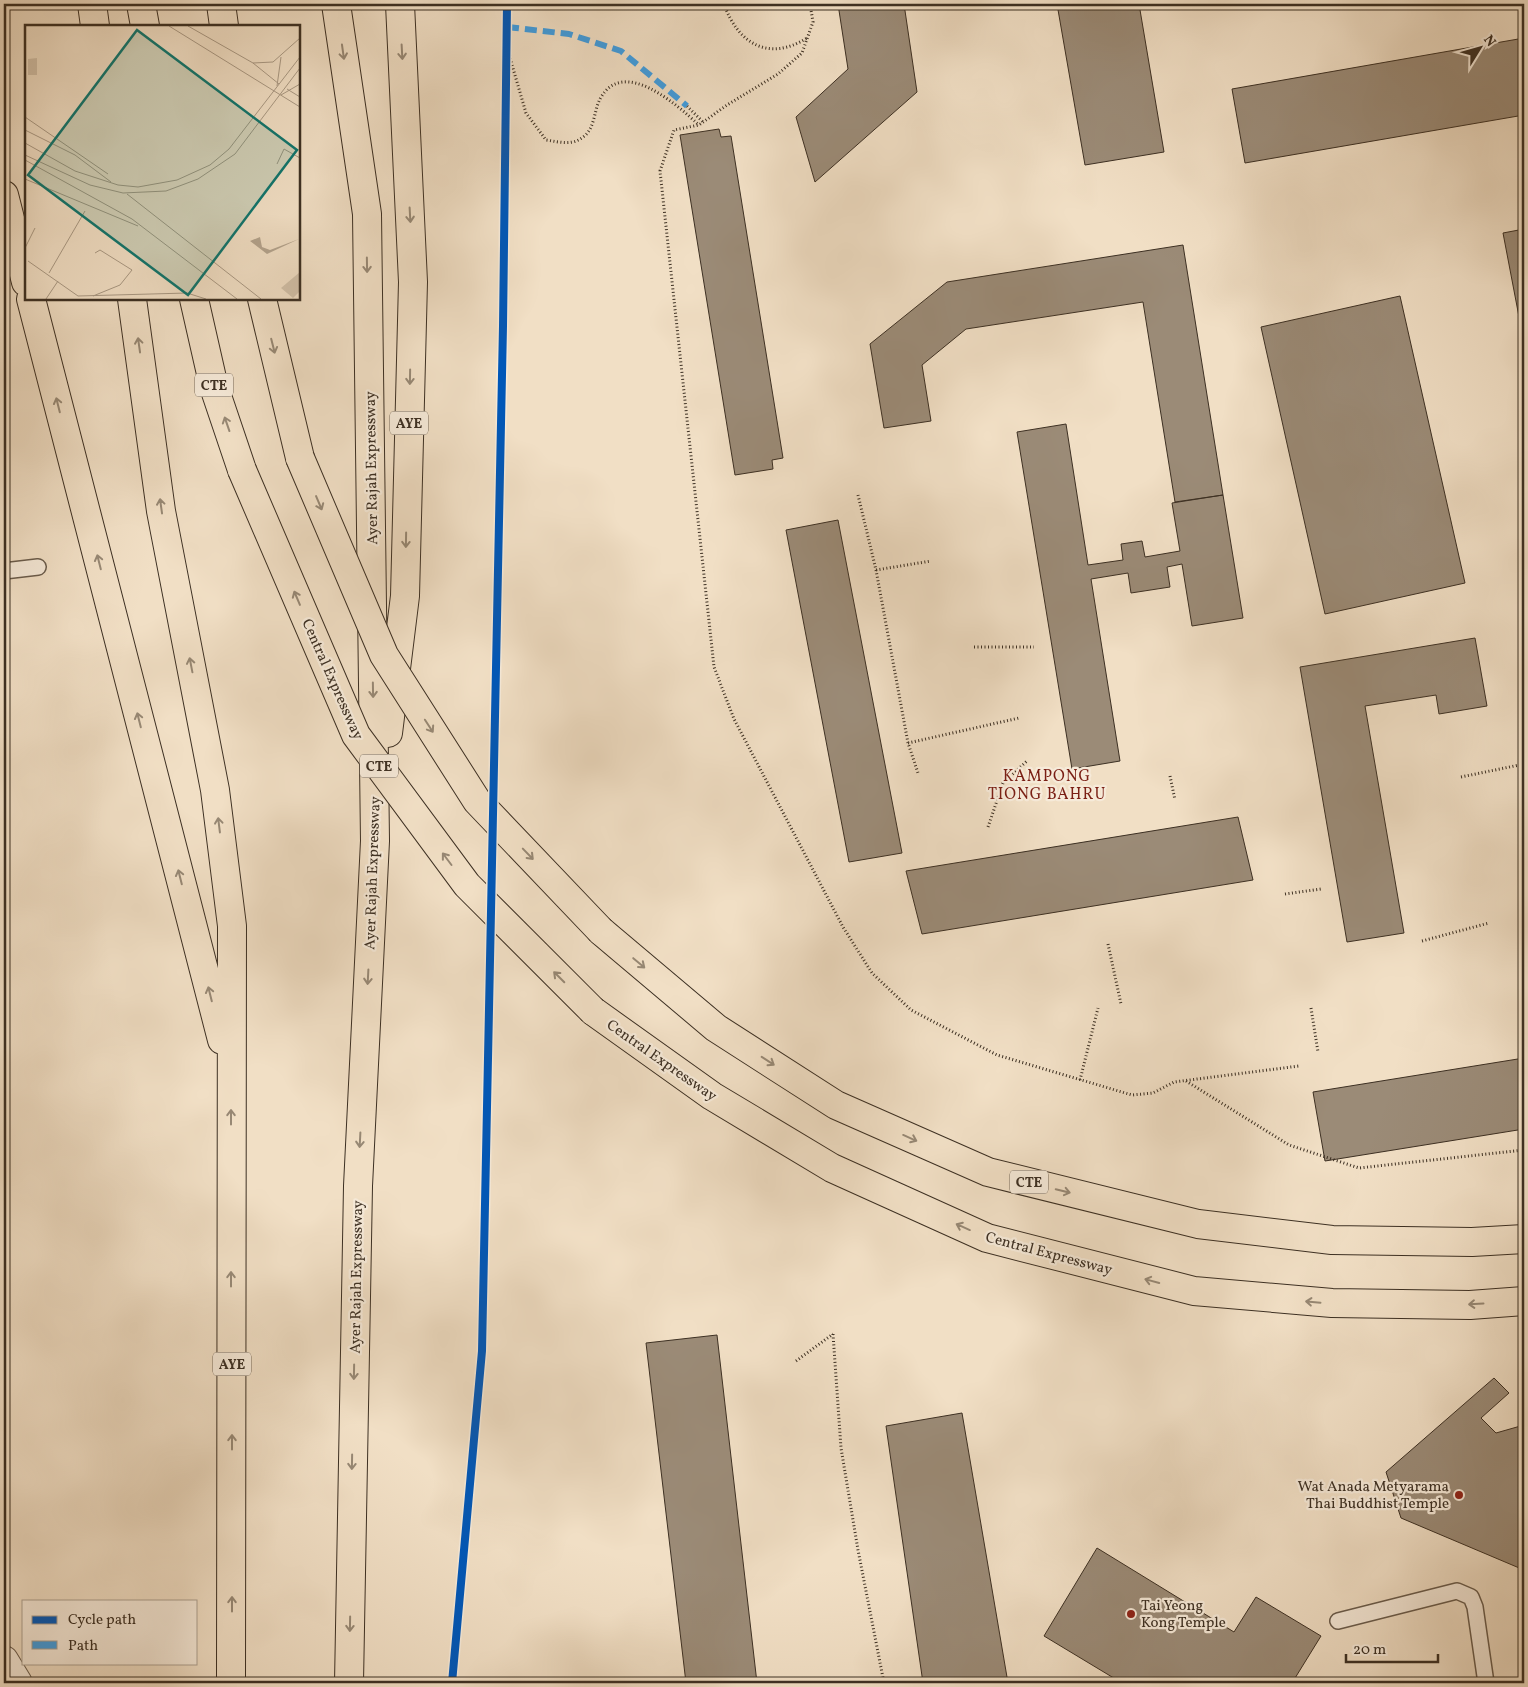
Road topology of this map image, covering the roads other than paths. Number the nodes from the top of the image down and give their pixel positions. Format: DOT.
graph roads {
  1 [pos="92,4"];
  2 [pos="141,4"];
  3 [pos="221,4"];
  4 [pos="336,4"];
  5 [pos="400,4"];
  6 [pos="95,25"];
  7 [pos="145,25"];
  8 [pos="224,25"];
  9 [pos="4,195"];
  10 [pos="25,278"];
  11 [pos="30,300"];
  12 [pos="132,300"];
  13 [pos="194,300"];
  14 [pos="262,300"];
  15 [pos="38,567"];
  16 [pos="4,571"];
  17 [pos="375,841"];
  18 [pos="231,1075"];
  19 [pos="1524,1239"];
  20 [pos="1524,1301"];
  21 [pos="1338,1621"];
  22 [pos="4,1660"];
  23 [pos="18,1683"];
  24 [pos="231,1683"];
  25 [pos="349,1683"];
  26 [pos="1486,1683"];
  1 -- 6 [label="highway"];
  2 -- 7 [label="highway"];
  3 -- 8 [label="highway"];
  4 -- 17 [label="highway, Ayer Rajah Expressway / AYE, one-way"];
  5 -- 17 [label="highway, AYE, one-way"];
  9 -- 10 [label="highway"];
  18 -- 11 [label="highway, one-way"];
  18 -- 12 [label="highway, AYE, one-way"];
  20 -- 13 [label="highway, Central Expressway / CTE, one-way, bridge"];
  14 -- 19 [label="highway, CTE, one-way, bridge"];
  15 -- 16 [label="lane"];
  17 -- 25 [label="highway, Ayer Rajah Expressway / AYE, one-way"];
  24 -- 18 [label="highway, AYE, one-way"];
  21 -- 26 [label="lane"];
  22 -- 23 [label="street"];
}
